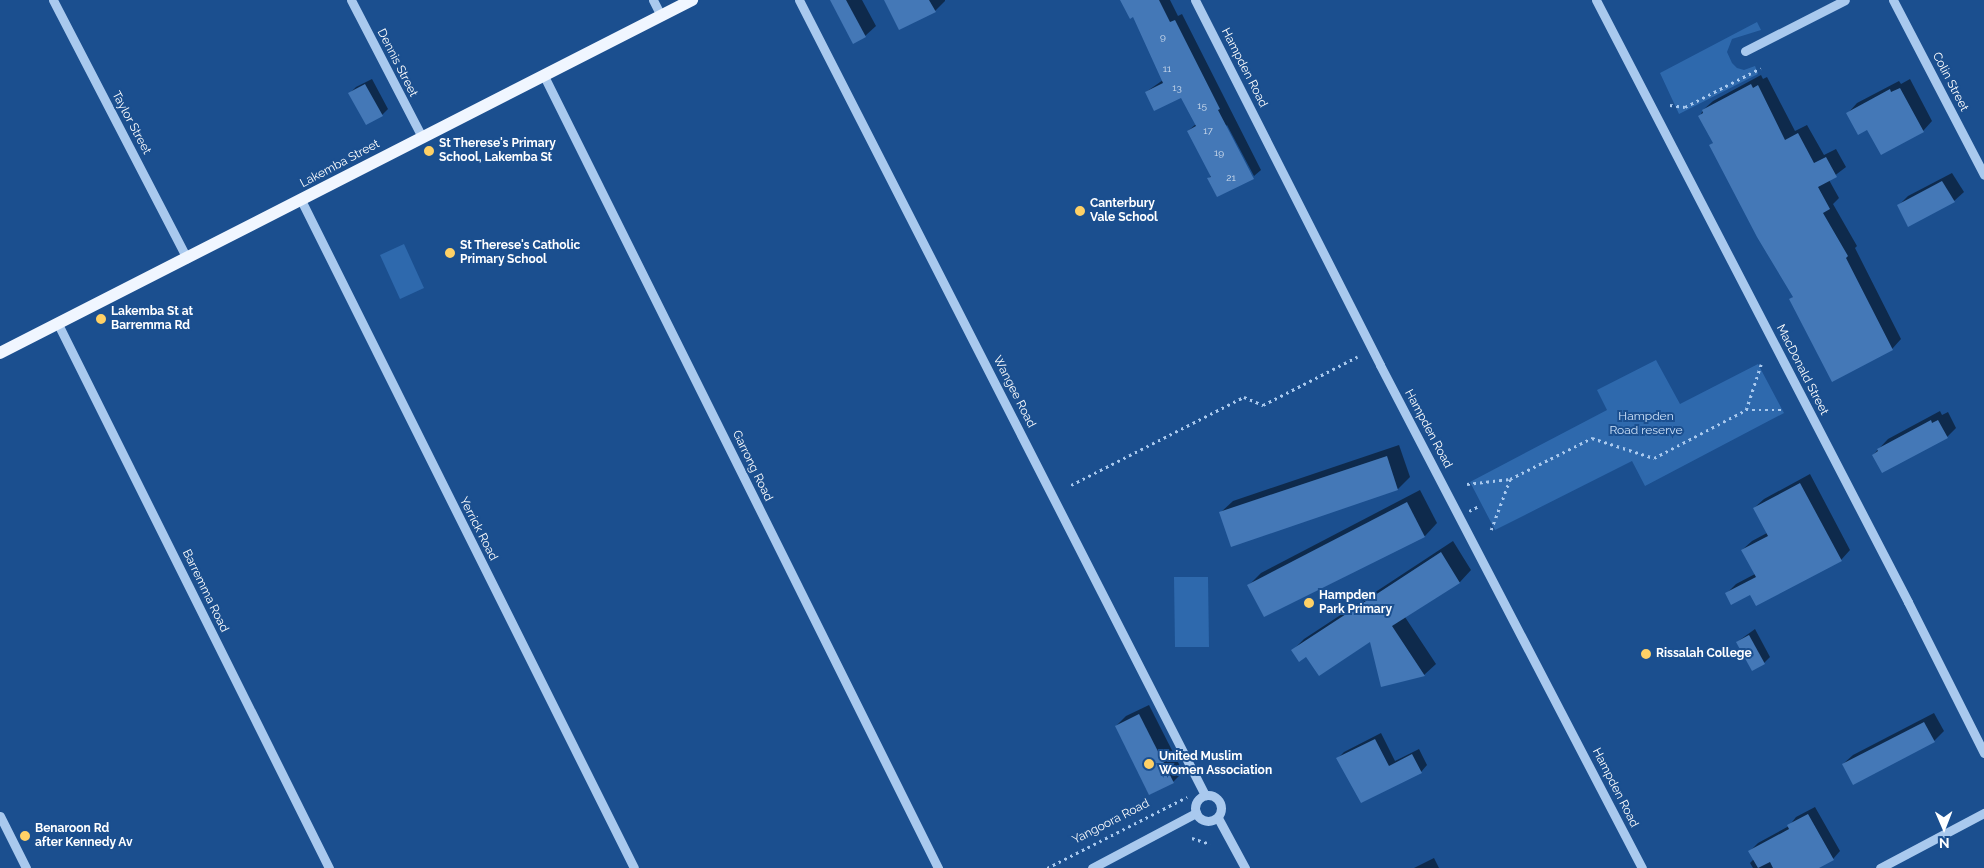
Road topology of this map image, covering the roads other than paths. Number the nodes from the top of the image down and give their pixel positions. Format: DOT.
graph roads {
  1 [pos="53,0"];
  2 [pos="351,0"];
  3 [pos="653,0"];
  4 [pos="692,0"];
  5 [pos="799,0"];
  6 [pos="1195,0"];
  7 [pos="1596,0"];
  8 [pos="1845,0"];
  9 [pos="1893,0"];
  10 [pos="661,16"];
  11 [pos="1745,51"];
  12 [pos="544,76"];
  13 [pos="422,137"];
  14 [pos="1984,175"];
  15 [pos="301,200"];
  16 [pos="187,258"];
  17 [pos="58,324"];
  18 [pos="0,353"];
  19 [pos="1984,753"];
  20 [pos="1205,795"];
  21 [pos="1196,813"];
  22 [pos="1984,813"];
  23 [pos="0,816"];
  24 [pos="1218,818"];
  25 [pos="26,868"];
  26 [pos="329,868"];
  27 [pos="634,868"];
  28 [pos="938,868"];
  29 [pos="1092,868"];
  30 [pos="1245,868"];
  31 [pos="1642,868"];
  32 [pos="1880,868"];
  1 -- 16 [label="street, Taylor Street"];
  2 -- 13 [label="street, Dennis Street"];
  3 -- 10 [label="street"];
  4 -- 10 [label="main road, Lakemba Street"];
  5 -- 20 [label="street, Wangee Road"];
  6 -- 31 [label="street, Hampden Road"];
  7 -- 19 [label="street, MacDonald Street"];
  8 -- 11 [label="street"];
  9 -- 14 [label="street, Colin Street"];
  10 -- 12 [label="main road, Lakemba Street"];
  12 -- 13 [label="main road, Lakemba Street"];
  12 -- 28 [label="street, Garrong Road"];
  13 -- 15 [label="main road, Lakemba Street"];
  15 -- 16 [label="main road, Lakemba Street"];
  15 -- 27 [label="street, Yerrick Road"];
  16 -- 17 [label="main road, Lakemba Street"];
  17 -- 18 [label="main road, Lakemba Street"];
  17 -- 26 [label="street, Barremma Road"];
  20 -- 21 [label="street"];
  20 -- 24 [label="street"];
  21 -- 24 [label="street"];
  21 -- 29 [label="street"];
  22 -- 32 [label="street"];
  23 -- 25 [label="street"];
  24 -- 30 [label="street"];
}
